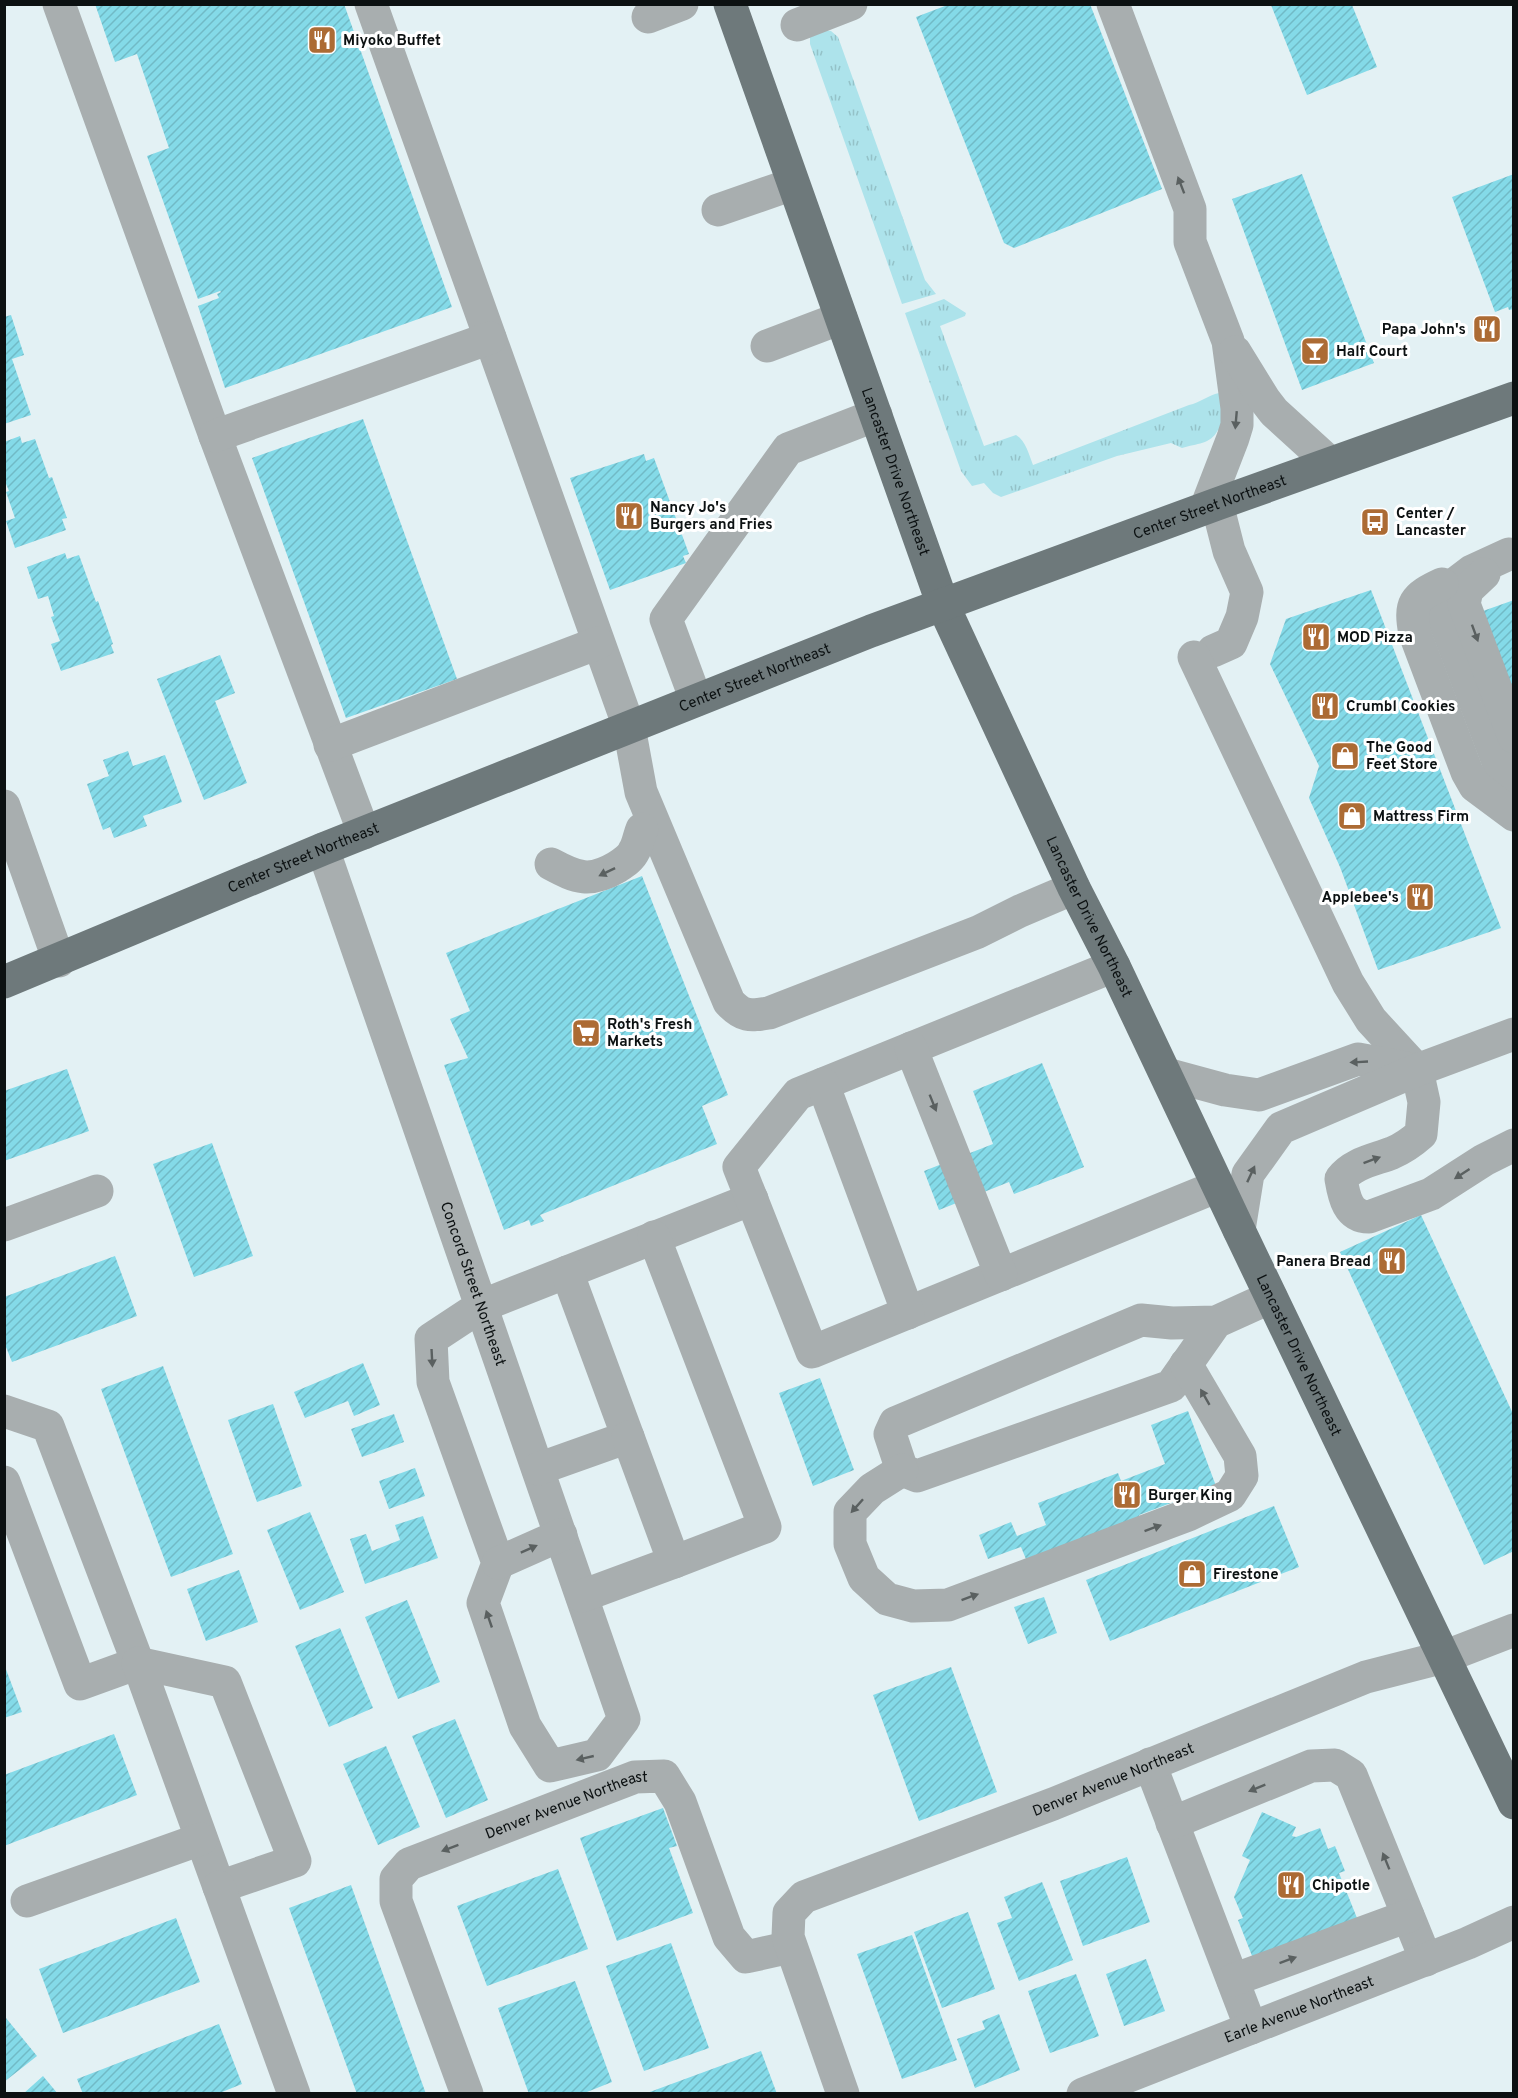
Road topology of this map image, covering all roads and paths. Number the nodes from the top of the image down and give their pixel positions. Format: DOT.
graph roads {
  1 [pos="59,4"];
  2 [pos="371,4"];
  3 [pos="682,4"];
  4 [pos="730,4"];
  5 [pos="1113,4"];
  6 [pos="843,6"];
  7 [pos="648,17"];
  8 [pos="797,24"];
  9 [pos="793,184"];
  10 [pos="718,210"];
  11 [pos="841,318"];
  12 [pos="490,338"];
  13 [pos="1228,341"];
  14 [pos="766,346"];
  15 [pos="1514,398"];
  16 [pos="876,415"];
  17 [pos="215,436"];
  18 [pos="1330,463"];
  19 [pos="1212,506"];
  20 [pos="1472,571"];
  21 [pos="944,605"];
  22 [pos="598,643"];
  23 [pos="696,700"];
  24 [pos="629,727"];
  25 [pos="1514,737"];
  26 [pos="330,745"];
  27 [pos="4,806"];
  28 [pos="1513,806"];
  29 [pos="642,829"];
  30 [pos="364,833"];
  31 [pos="323,849"];
  32 [pos="551,864"];
  33 [pos="1074,888"];
  34 [pos="59,961"];
  35 [pos="1114,966"];
  36 [pos="4,982"];
  37 [pos="1514,1034"];
  38 [pos="911,1048"];
  39 [pos="1417,1070"];
  40 [pos="1166,1074"];
  41 [pos="823,1084"];
  42 [pos="1514,1145"];
  43 [pos="1218,1186"];
  44 [pos="97,1191"];
  45 [pos="752,1199"];
  46 [pos="4,1225"];
  47 [pos="1239,1230"];
  48 [pos="654,1237"];
  49 [pos="567,1272"];
  50 [pos="1001,1275"];
  51 [pos="1271,1296"];
  52 [pos="481,1306"];
  53 [pos="908,1313"];
  54 [pos="1216,1322"];
  55 [pos="1186,1364"];
  56 [pos="4,1411"];
  57 [pos="628,1437"];
  58 [pos="538,1469"];
  59 [pos="902,1470"];
  60 [pos="4,1482"];
  61 [pos="561,1535"];
  62 [pos="674,1562"];
  63 [pos="498,1563"];
  64 [pos="582,1596"];
  65 [pos="1514,1630"];
  66 [pos="1444,1657"];
  67 [pos="138,1663"];
  68 [pos="1150,1764"];
  69 [pos="1514,1803"];
  70 [pos="1172,1823"];
  71 [pos="201,1839"];
  72 [pos="219,1887"];
  73 [pos="27,1901"];
  74 [pos="1408,1916"];
  75 [pos="1514,1922"];
  76 [pos="790,1947"];
  77 [pos="1426,1960"];
  78 [pos="1233,1980"];
  79 [pos="1251,2028"];
  80 [pos="1123,2086"];
  81 [pos="294,2094"];
  82 [pos="467,2094"];
  83 [pos="843,2094"];
  84 [pos="1083,2094"];
  1 -- 17 [label="street"];
  2 -- 12 [label="street"];
  3 -- 7 [label="street"];
  4 -- 9 [label="main road, Lancaster Drive Northeast"];
  13 -- 5 [label="street, one-way"];
  6 -- 8 [label="street"];
  9 -- 10 [label="street"];
  9 -- 11 [label="main road, Lancaster Drive Northeast"];
  11 -- 14 [label="street"];
  11 -- 16 [label="main road, Lancaster Drive Northeast"];
  12 -- 17 [label="street"];
  12 -- 22 [label="street"];
  13 -- 18 [label="street"];
  13 -- 19 [label="street, one-way"];
  15 -- 18 [label="main road, Center Street Northeast"];
  16 -- 21 [label="main road, Lancaster Drive Northeast"];
  16 -- 23 [label="street"];
  17 -- 26 [label="street"];
  18 -- 19 [label="main road, Center Street Northeast"];
  19 -- 21 [label="main road, Center Street Northeast"];
  19 -- 39 [label="street"];
  20 -- 25 [label="street, one-way"];
  20 -- 28 [label="street"];
  20 -- 28 [label="street"];
  21 -- 23 [label="main road, Center Street Northeast"];
  21 -- 33 [label="main road, Lancaster Drive Northeast"];
  22 -- 24 [label="street"];
  22 -- 26 [label="street"];
  23 -- 24 [label="main road, Center Street Northeast"];
  24 -- 30 [label="main road, Center Street Northeast"];
  24 -- 33 [label="street"];
  26 -- 30 [label="street"];
  27 -- 34 [label="street"];
  29 -- 32 [label="street, one-way"];
  30 -- 31 [label="main road, Center Street Northeast"];
  31 -- 34 [label="main road, Center Street Northeast"];
  31 -- 52 [label="street, Concord Street Northeast"];
  33 -- 35 [label="main road, Lancaster Drive Northeast"];
  34 -- 36 [label="main road, Center Street Northeast"];
  35 -- 38 [label="street"];
  35 -- 40 [label="main road, Lancaster Drive Northeast"];
  37 -- 39 [label="street"];
  38 -- 41 [label="street"];
  38 -- 50 [label="street, one-way"];
  39 -- 40 [label="street, one-way"];
  42 -- 39 [label="street, one-way"];
  47 -- 39 [label="street, one-way"];
  40 -- 43 [label="main road, Lancaster Drive Northeast"];
  41 -- 45 [label="street"];
  41 -- 53 [label="street"];
  43 -- 47 [label="main road, Lancaster Drive Northeast"];
  43 -- 50 [label="street"];
  44 -- 46 [label="street"];
  45 -- 48 [label="street"];
  45 -- 53 [label="street"];
  47 -- 51 [label="main road, Lancaster Drive Northeast"];
  48 -- 49 [label="street"];
  48 -- 62 [label="street"];
  49 -- 52 [label="street"];
  49 -- 57 [label="street"];
  50 -- 53 [label="street"];
  51 -- 54 [label="street"];
  51 -- 66 [label="main road, Lancaster Drive Northeast"];
  52 -- 58 [label="street, Concord Street Northeast"];
  52 -- 63 [label="street, one-way"];
  54 -- 55 [label="street"];
  54 -- 59 [label="street"];
  55 -- 59 [label="street"];
  59 -- 55 [label="street, one-way"];
  56 -- 67 [label="street"];
  57 -- 58 [label="street"];
  57 -- 62 [label="street"];
  58 -- 61 [label="street, Concord Street Northeast"];
  60 -- 67 [label="street"];
  63 -- 61 [label="street, one-way"];
  61 -- 64 [label="street, Concord Street Northeast"];
  62 -- 64 [label="street"];
  64 -- 63 [label="street, Concord Street Northeast, one-way"];
  65 -- 66 [label="street, Denver Avenue Northeast"];
  66 -- 68 [label="street, Denver Avenue Northeast"];
  66 -- 69 [label="main road, Lancaster Drive Northeast"];
  67 -- 71 [label="street"];
  67 -- 72 [label="street"];
  68 -- 70 [label="street"];
  68 -- 76 [label="street, Denver Avenue Northeast"];
  74 -- 70 [label="street, one-way"];
  70 -- 78 [label="street"];
  71 -- 72 [label="street"];
  71 -- 73 [label="street"];
  72 -- 81 [label="street"];
  74 -- 77 [label="street"];
  78 -- 74 [label="street, one-way"];
  75 -- 77 [label="street, Earle Avenue Northeast"];
  76 -- 82 [label="street, Denver Avenue Northeast, one-way"];
  76 -- 83 [label="street"];
  77 -- 79 [label="street, Earle Avenue Northeast"];
  78 -- 79 [label="street"];
  79 -- 80 [label="street, Earle Avenue Northeast"];
  80 -- 84 [label="street, Earle Avenue Northeast"];
}
